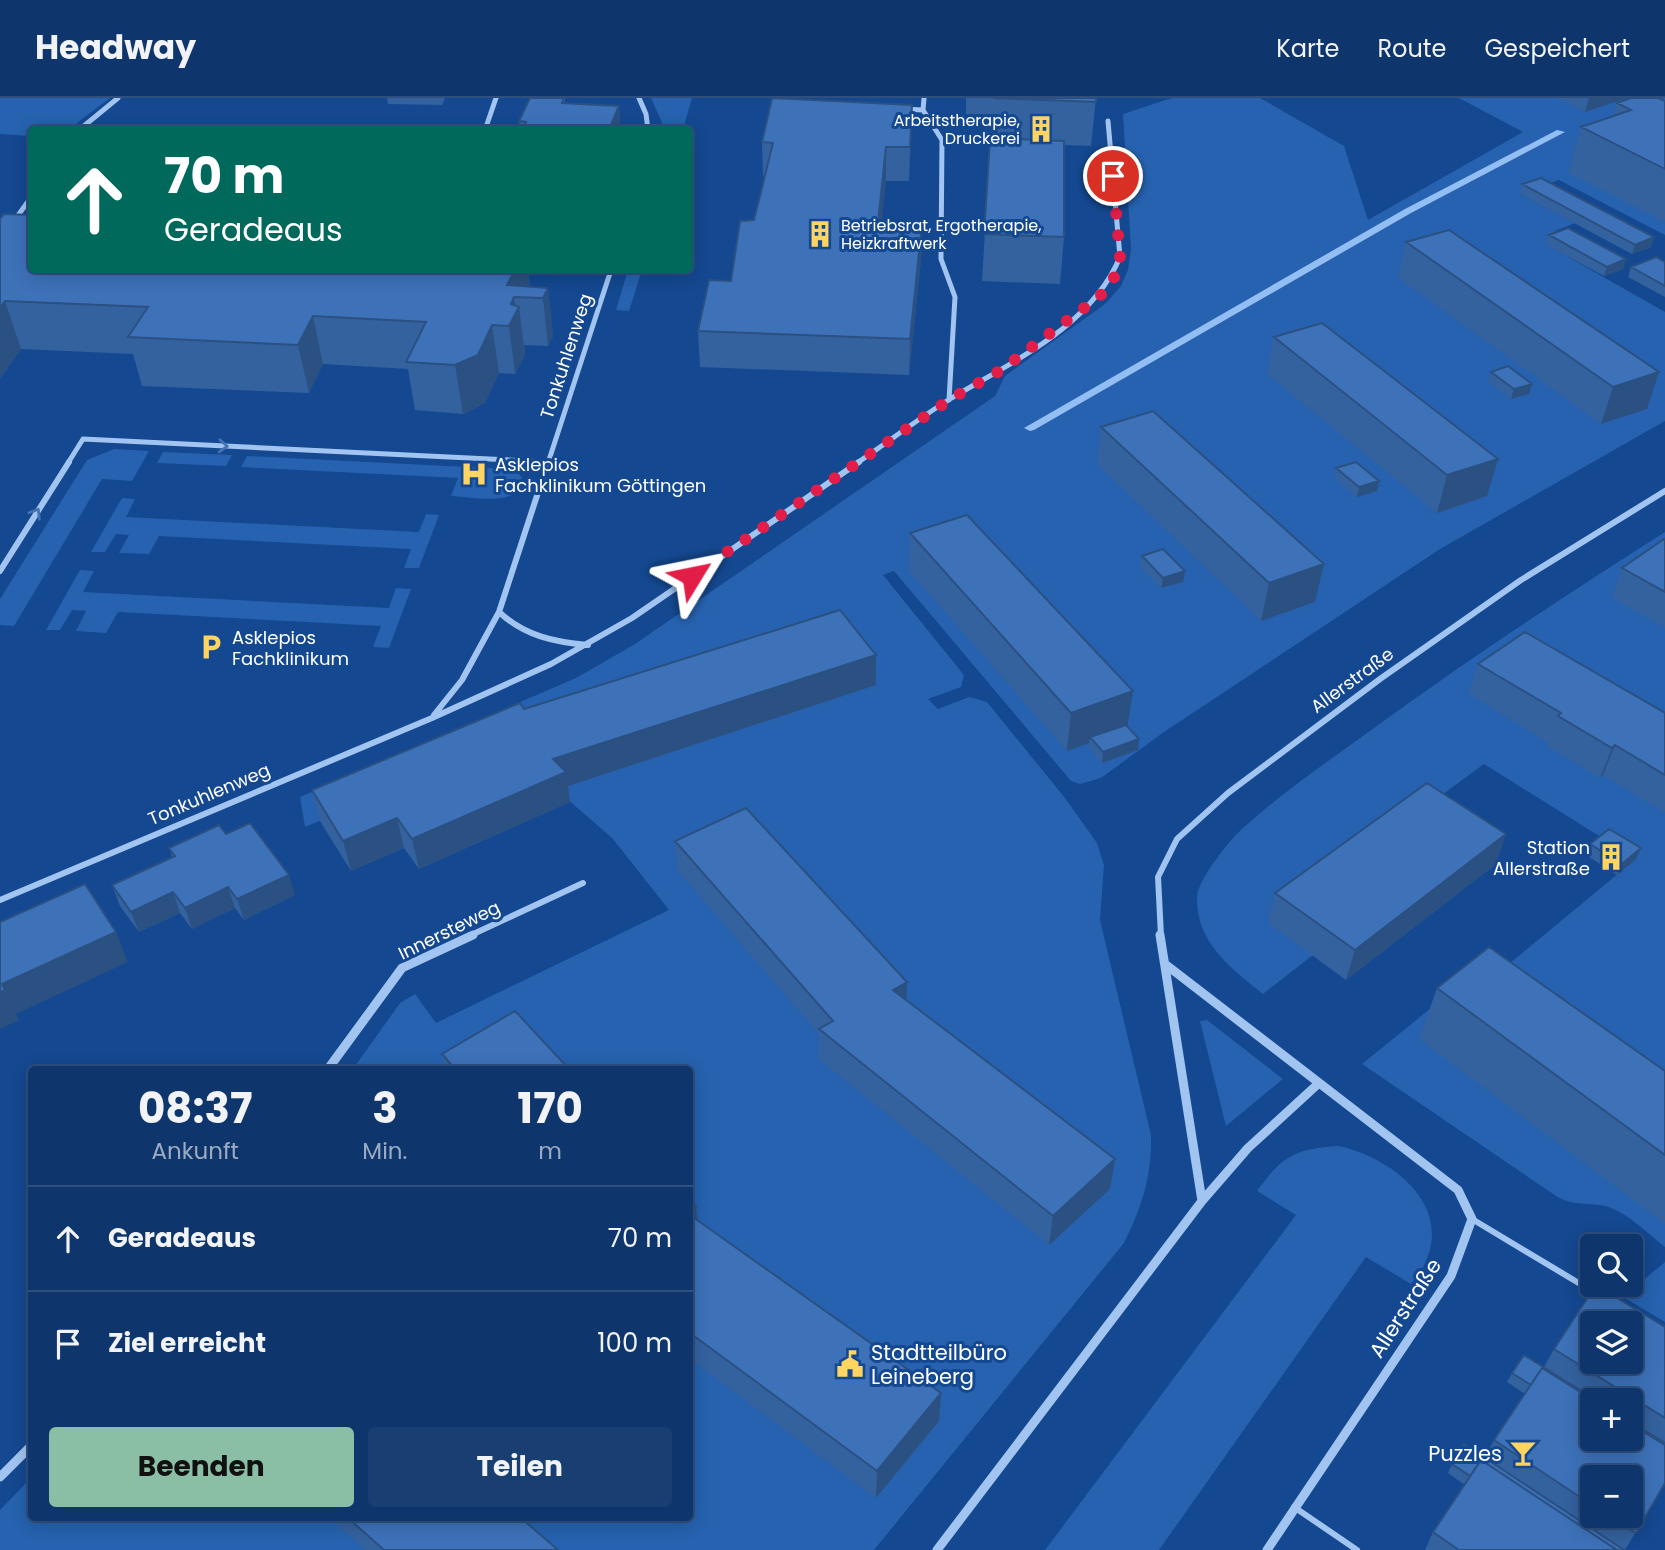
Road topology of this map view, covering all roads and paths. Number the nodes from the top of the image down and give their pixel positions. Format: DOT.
graph roads {
  1 [pos="118,98"];
  2 [pos="496,98"];
  3 [pos="639,98"];
  4 [pos="924,98"];
  5 [pos="897,109"];
  6 [pos="923,110"];
  7 [pos="1108,121"];
  8 [pos="84,126"];
  9 [pos="486,126"];
  10 [pos="648,126"];
  11 [pos="28,201"];
  12 [pos="7,230"];
  13 [pos="610,273"];
  14 [pos="949,400"];
  15 [pos="548,462"];
  16 [pos="1665,491"];
  17 [pos="0,570"];
  18 [pos="499,612"];
  19 [pos="589,645"];
  20 [pos="432,718"];
  21 [pos="583,883"];
  22 [pos="0,900"];
  23 [pos="1165,964"];
  24 [pos="330,1066"];
  25 [pos="1320,1083"];
  26 [pos="1202,1201"];
  27 [pos="1472,1219"];
  28 [pos="1609,1302"];
  29 [pos="28,1450"];
  30 [pos="0,1477"];
  31 [pos="1294,1507"];
  32 [pos="937,1550"];
  33 [pos="1267,1550"];
  34 [pos="1357,1550"];
  1 -- 8 [label="street"];
  2 -- 9 [label="street"];
  3 -- 10 [label="street"];
  4 -- 6 [label="street"];
  5 -- 6 [label="street"];
  6 -- 14 [label="street"];
  7 -- 14 [label="street, Tonkuhlenweg"];
  11 -- 12 [label="street"];
  13 -- 15 [label="street, Tonkuhlenweg"];
  14 -- 19 [label="street, Tonkuhlenweg"];
  17 -- 15 [label="street, one-way"];
  15 -- 18 [label="street, Tonkuhlenweg"];
  16 -- 23 [label="street, Allerstraße"];
  18 -- 19 [label="street"];
  18 -- 20 [label="street, Tonkuhlenweg"];
  19 -- 20 [label="street, Tonkuhlenweg"];
  20 -- 22 [label="street, Tonkuhlenweg"];
  21 -- 24 [label="street, Innersteweg"];
  23 -- 25 [label="street"];
  23 -- 26 [label="street, Allerstraße"];
  25 -- 26 [label="street"];
  25 -- 27 [label="street"];
  26 -- 32 [label="street"];
  27 -- 28 [label="lane"];
  27 -- 31 [label="street, Allerstraße"];
  29 -- 30 [label="street"];
  31 -- 33 [label="street, Allerstraße"];
  31 -- 34 [label="lane"];
}
